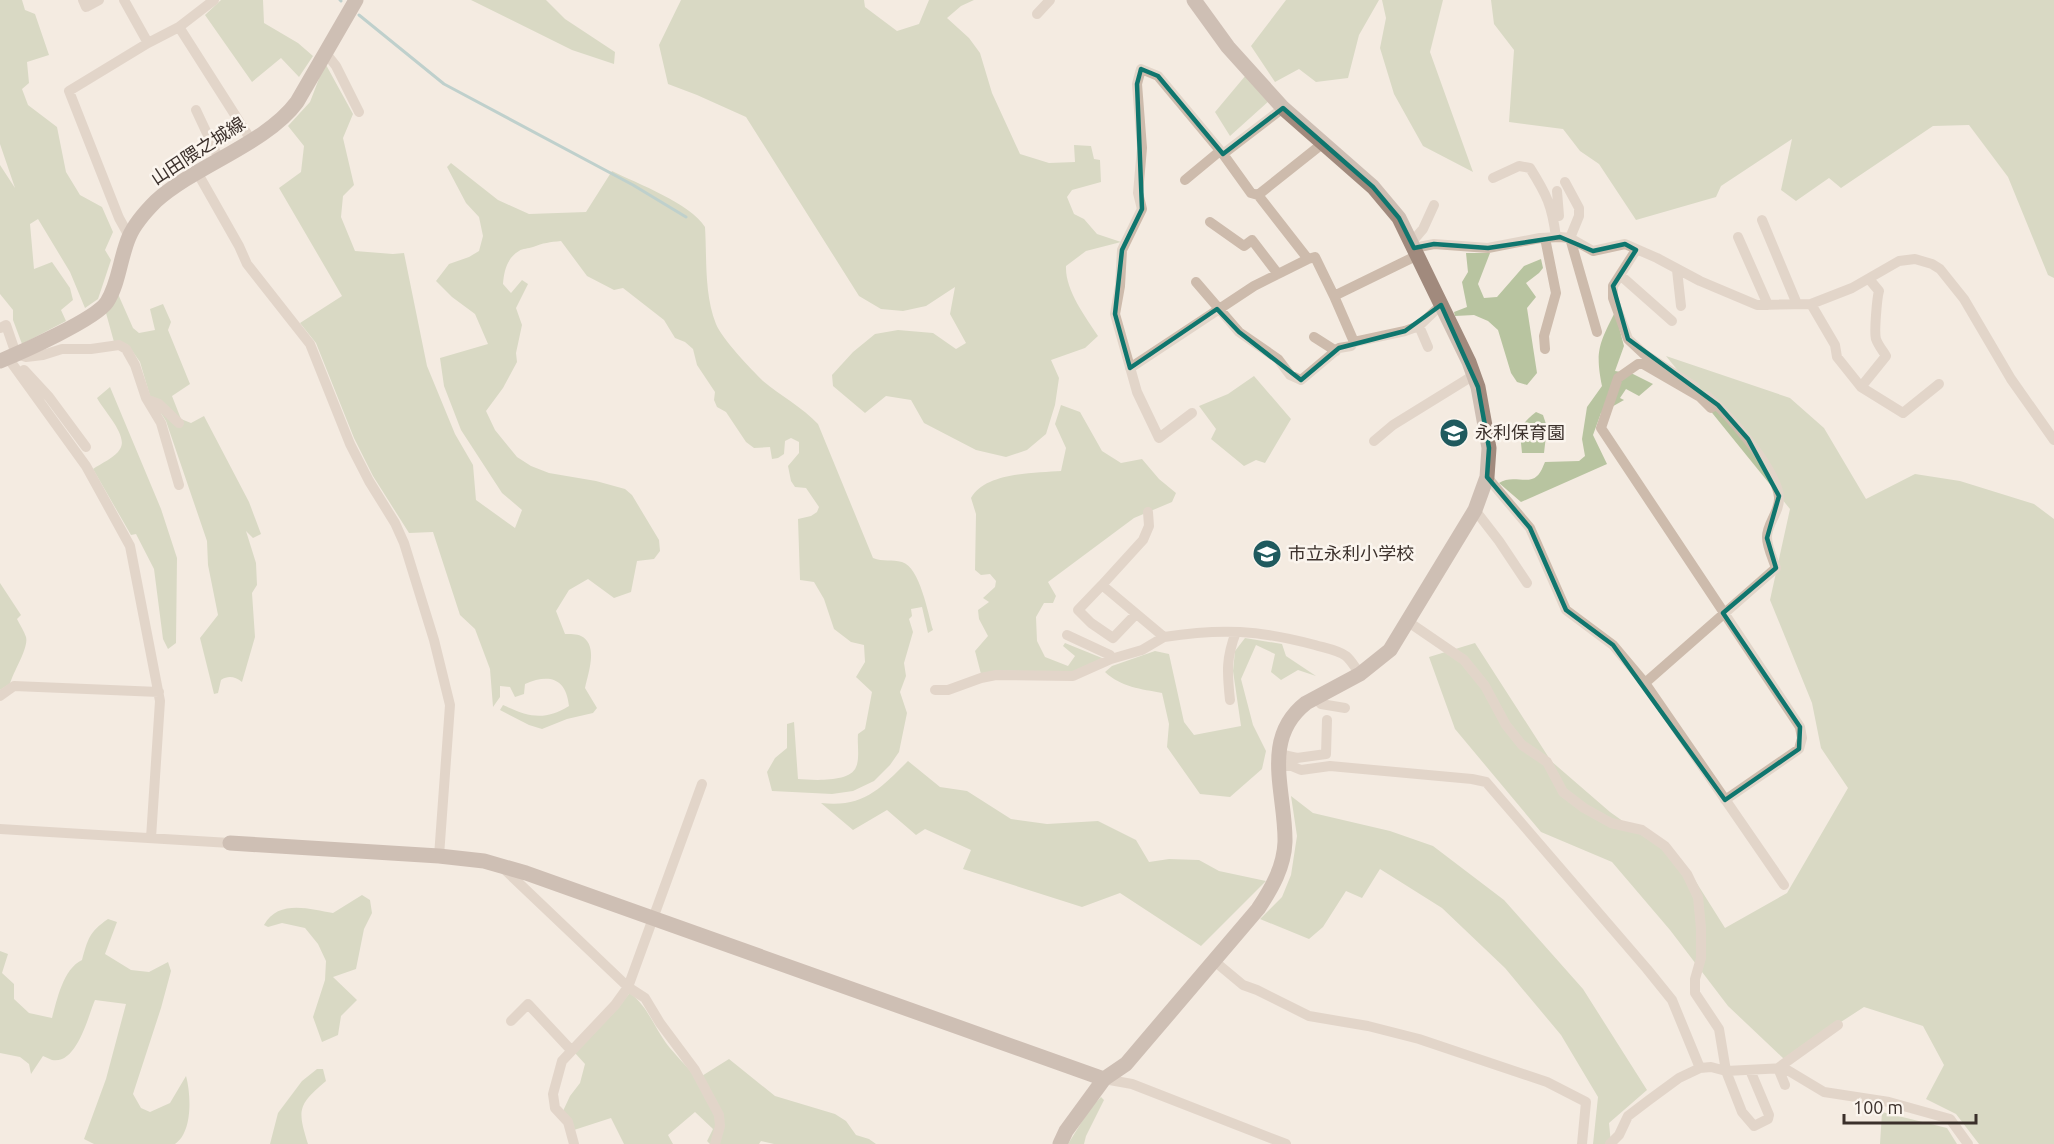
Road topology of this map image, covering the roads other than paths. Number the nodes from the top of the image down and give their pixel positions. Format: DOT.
graph roads {
  1 [pos="83,0"];
  2 [pos="99,0"];
  3 [pos="124,0"];
  4 [pos="214,0"];
  5 [pos="356,0"];
  6 [pos="1050,0"];
  7 [pos="1194,0"];
  8 [pos="1037,14"];
  9 [pos="179,27"];
  10 [pos="148,43"];
  11 [pos="325,52"];
  12 [pos="1282,108"];
  13 [pos="196,110"];
  14 [pos="360,112"];
  15 [pos="251,140"];
  16 [pos="1322,144"];
  17 [pos="1222,153"];
  18 [pos="219,159"];
  19 [pos="197,172"];
  20 [pos="1493,178"];
  21 [pos="1185,180"];
  22 [pos="1565,182"];
  23 [pos="1557,191"];
  24 [pos="1257,195"];
  25 [pos="1434,205"];
  26 [pos="1762,220"];
  27 [pos="1210,222"];
  28 [pos="129,236"];
  29 [pos="1738,237"];
  30 [pos="1558,238"];
  31 [pos="1414,248"];
  32 [pos="1636,250"];
  33 [pos="1308,259"];
  34 [pos="1677,270"];
  35 [pos="1278,274"];
  36 [pos="1620,275"];
  37 [pos="1869,279"];
  38 [pos="1196,282"];
  39 [pos="1334,296"];
  40 [pos="1768,304"];
  41 [pos="1797,304"];
  42 [pos="1811,304"];
  43 [pos="1441,305"];
  44 [pos="1681,306"];
  45 [pos="1217,309"];
  46 [pos="1672,321"];
  47 [pos="1419,326"];
  48 [pos="0,328"];
  49 [pos="1597,332"];
  50 [pos="1314,337"];
  51 [pos="1354,342"];
  52 [pos="1428,347"];
  53 [pos="1545,349"];
  54 [pos="1336,351"];
  55 [pos="9,357"];
  56 [pos="1130,368"];
  57 [pos="1474,375"];
  58 [pos="1939,384"];
  59 [pos="1861,387"];
  60 [pos="147,400"];
  61 [pos="1711,408"];
  62 [pos="1192,413"];
  63 [pos="179,423"];
  64 [pos="2054,440"];
  65 [pos="1374,441"];
  66 [pos="86,447"];
  67 [pos="1487,477"];
  68 [pos="179,485"];
  69 [pos="1475,510"];
  70 [pos="1148,512"];
  71 [pos="1527,582"];
  72 [pos="1102,585"];
  73 [pos="1136,614"];
  74 [pos="1723,614"];
  75 [pos="1407,621"];
  76 [pos="1236,632"];
  77 [pos="1067,635"];
  78 [pos="1113,638"];
  79 [pos="1164,638"];
  80 [pos="1110,657"];
  81 [pos="1360,674"];
  82 [pos="1645,683"];
  83 [pos="935,690"];
  84 [pos="159,692"];
  85 [pos="0,696"];
  86 [pos="1316,697"];
  87 [pos="1230,700"];
  88 [pos="1346,708"];
  89 [pos="1327,720"];
  90 [pos="1279,761"];
  91 [pos="702,784"];
  92 [pos="1725,800"];
  93 [pos="0,829"];
  94 [pos="151,838"];
  95 [pos="230,843"];
  96 [pos="439,856"];
  97 [pos="500,866"];
  98 [pos="1784,885"];
  99 [pos="654,919"];
  100 [pos="1213,960"];
  101 [pos="628,987"];
  102 [pos="511,1021"];
  103 [pos="1838,1025"];
  104 [pos="572,1050"];
  105 [pos="1700,1068"];
  106 [pos="1778,1068"];
  107 [pos="1750,1070"];
  108 [pos="1726,1071"];
  109 [pos="1104,1079"];
  110 [pos="1785,1085"];
  111 [pos="1619,1139"];
  112 [pos="574,1144"];
  113 [pos="715,1144"];
  114 [pos="1060,1144"];
  115 [pos="1286,1144"];
  116 [pos="1582,1144"];
  117 [pos="1610,1144"];
  118 [pos="1968,1144"];
  1 -- 2 [label="street"];
  3 -- 10 [label="street"];
  4 -- 9 [label="street"];
  5 -- 11 [label="street, 山田隈之城線"];
  6 -- 8 [label="street"];
  7 -- 12 [label="street"];
  9 -- 10 [label="street"];
  9 -- 15 [label="street"];
  10 -- 28 [label="street"];
  11 -- 14 [label="street"];
  11 -- 15 [label="street, 山田隈之城線"];
  12 -- 16 [label="street"];
  12 -- 17 [label="street"];
  13 -- 18 [label="street"];
  15 -- 18 [label="street, 山田隈之城線"];
  16 -- 24 [label="street"];
  16 -- 31 [label="street"];
  17 -- 21 [label="street"];
  17 -- 24 [label="street"];
  17 -- 56 [label="street"];
  18 -- 19 [label="street, 山田隈之城線"];
  19 -- 28 [label="street, 山田隈之城線"];
  19 -- 96 [label="street"];
  20 -- 30 [label="street"];
  22 -- 30 [label="street"];
  23 -- 30 [label="street"];
  24 -- 33 [label="street"];
  25 -- 31 [label="street"];
  26 -- 41 [label="street"];
  27 -- 35 [label="street"];
  28 -- 55 [label="street, 山田隈之城線"];
  29 -- 40 [label="street"];
  30 -- 31 [label="street"];
  30 -- 32 [label="street"];
  30 -- 49 [label="street"];
  30 -- 53 [label="street"];
  31 -- 39 [label="street"];
  31 -- 43 [label="street"];
  32 -- 34 [label="street"];
  32 -- 36 [label="street"];
  33 -- 35 [label="street"];
  33 -- 39 [label="street"];
  34 -- 40 [label="street"];
  34 -- 44 [label="street"];
  35 -- 45 [label="street"];
  36 -- 46 [label="street"];
  36 -- 74 [label="street"];
  37 -- 42 [label="street"];
  37 -- 59 [label="street"];
  37 -- 64 [label="street"];
  38 -- 45 [label="street"];
  39 -- 51 [label="street"];
  40 -- 41 [label="street"];
  41 -- 42 [label="street"];
  42 -- 59 [label="street"];
  43 -- 47 [label="street"];
  43 -- 57 [label="street"];
  45 -- 54 [label="street"];
  45 -- 56 [label="street"];
  47 -- 51 [label="street"];
  47 -- 52 [label="street"];
  48 -- 55 [label="street"];
  50 -- 54 [label="street"];
  51 -- 54 [label="street"];
  55 -- 60 [label="street"];
  55 -- 66 [label="street"];
  55 -- 84 [label="street"];
  56 -- 62 [label="street"];
  57 -- 65 [label="street"];
  57 -- 67 [label="street"];
  58 -- 59 [label="street"];
  60 -- 63 [label="street"];
  60 -- 68 [label="street"];
  61 -- 74 [label="street"];
  67 -- 69 [label="street"];
  67 -- 82 [label="street"];
  69 -- 71 [label="street"];
  69 -- 75 [label="street"];
  70 -- 72 [label="street"];
  72 -- 73 [label="street"];
  72 -- 78 [label="street"];
  73 -- 78 [label="street"];
  73 -- 79 [label="street"];
  74 -- 82 [label="street"];
  74 -- 92 [label="street"];
  75 -- 81 [label="street"];
  75 -- 108 [label="street"];
  76 -- 79 [label="street"];
  76 -- 81 [label="street"];
  76 -- 87 [label="street"];
  77 -- 80 [label="street"];
  78 -- 80 [label="street"];
  79 -- 80 [label="street"];
  80 -- 83 [label="street"];
  81 -- 86 [label="street"];
  82 -- 92 [label="street"];
  84 -- 85 [label="street"];
  84 -- 94 [label="street"];
  86 -- 88 [label="street"];
  86 -- 90 [label="street"];
  89 -- 90 [label="street"];
  90 -- 100 [label="street"];
  90 -- 105 [label="street"];
  91 -- 99 [label="street"];
  92 -- 98 [label="street"];
  93 -- 94 [label="street"];
  94 -- 95 [label="street"];
  95 -- 96 [label="street"];
  96 -- 97 [label="street"];
  97 -- 99 [label="street"];
  97 -- 101 [label="street"];
  99 -- 101 [label="street"];
  99 -- 109 [label="street"];
  100 -- 109 [label="street"];
  100 -- 116 [label="street"];
  101 -- 104 [label="street"];
  101 -- 113 [label="street"];
  102 -- 104 [label="street"];
  103 -- 106 [label="street"];
  104 -- 112 [label="street"];
  105 -- 108 [label="street"];
  105 -- 111 [label="street"];
  106 -- 107 [label="street"];
  106 -- 110 [label="street"];
  106 -- 118 [label="street"];
  107 -- 108 [label="street"];
  107 -- 108 [label="street"];
  109 -- 114 [label="street"];
  109 -- 115 [label="street"];
  111 -- 117 [label="street"];
}
